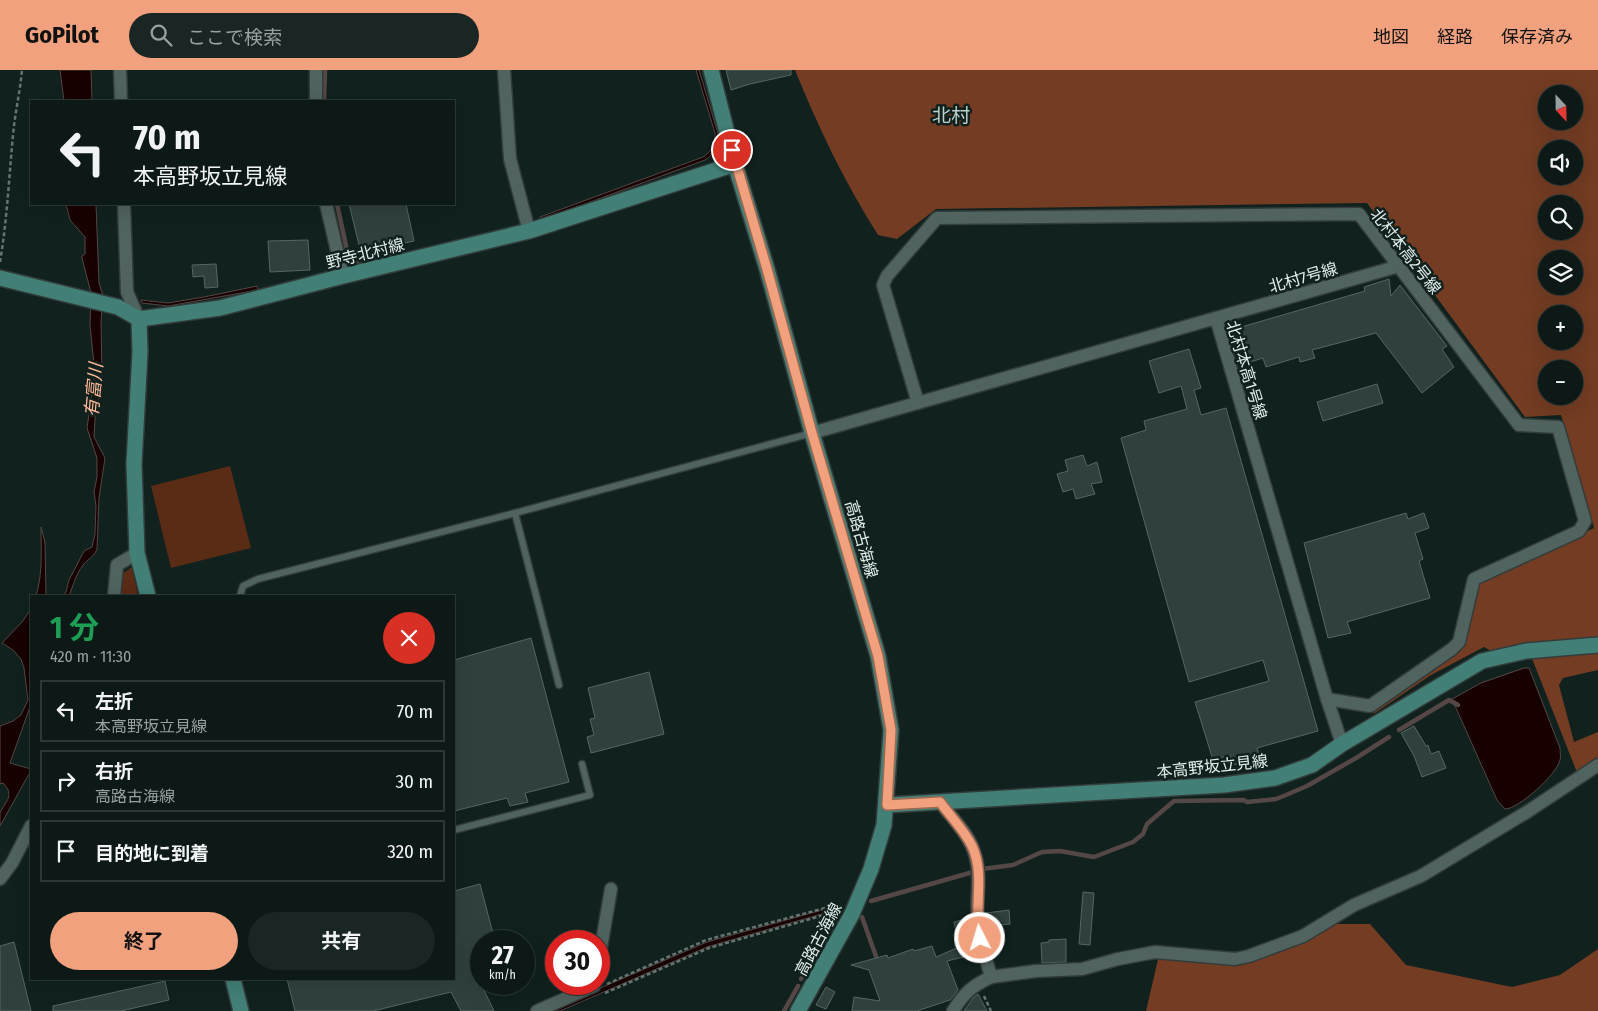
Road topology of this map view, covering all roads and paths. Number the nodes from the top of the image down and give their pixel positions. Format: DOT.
graph roads {
  1 [pos="22,70"];
  2 [pos="120,70"];
  3 [pos="316,70"];
  4 [pos="504,70"];
  5 [pos="711,70"];
  6 [pos="121,100"];
  7 [pos="316,100"];
  8 [pos="735,164"];
  9 [pos="124,205"];
  10 [pos="326,205"];
  11 [pos="529,231"];
  12 [pos="0,262"];
  13 [pos="1398,266"];
  14 [pos="343,276"];
  15 [pos="0,278"];
  16 [pos="1216,318"];
  17 [pos="139,319"];
  18 [pos="918,403"];
  19 [pos="812,433"];
  20 [pos="515,513"];
  21 [pos="137,553"];
  22 [pos="114,595"];
  23 [pos="148,595"];
  24 [pos="240,595"];
  25 [pos="1598,645"];
  26 [pos="559,685"];
  27 [pos="1327,699"];
  28 [pos="1342,744"];
  29 [pos="582,764"];
  30 [pos="1598,765"];
  31 [pos="940,802"];
  32 [pos="887,805"];
  33 [pos="30,828"];
  34 [pos="455,830"];
  35 [pos="0,879"];
  36 [pos="611,889"];
  37 [pos="857,902"];
  38 [pos="604,930"];
  39 [pos="991,977"];
  40 [pos="233,980"];
  41 [pos="610,982"];
  42 [pos="610,984"];
  43 [pos="579,995"];
  44 [pos="241,1011"];
  45 [pos="537,1011"];
  46 [pos="798,1011"];
  47 [pos="953,1011"];
  1 -- 12 [label="path"];
  2 -- 6 [label="street"];
  3 -- 7 [label="street"];
  4 -- 11 [label="street"];
  5 -- 8 [label="street, 高路古海線"];
  8 -- 11 [label="street, 野寺北村線"];
  8 -- 19 [label="street, 高路古海線"];
  9 -- 17 [label="street"];
  10 -- 14 [label="street"];
  11 -- 14 [label="street, 野寺北村線"];
  13 -- 16 [label="street, 北村7号線"];
  13 -- 18 [label="street, 北村本高2号線"];
  13 -- 27 [label="street, 北村本高2号線"];
  14 -- 17 [label="street, 野寺北村線"];
  15 -- 17 [label="street"];
  16 -- 18 [label="street, 北村本高1号線"];
  16 -- 27 [label="street, 北村本高1号線"];
  17 -- 21 [label="street"];
  18 -- 19 [label="street, 北村本高1号線"];
  19 -- 20 [label="lane"];
  19 -- 32 [label="street, 高路古海線"];
  20 -- 24 [label="lane"];
  20 -- 26 [label="lane"];
  21 -- 22 [label="street"];
  21 -- 23 [label="street"];
  25 -- 28 [label="street, 本高野坂立見線"];
  27 -- 28 [label="street, 北村本高1号線"];
  28 -- 31 [label="street, 本高野坂立見線"];
  29 -- 34 [label="lane"];
  30 -- 39 [label="street"];
  31 -- 32 [label="street, 本高野坂立見線"];
  31 -- 39 [label="street"];
  32 -- 37 [label="street, 高路古海線"];
  33 -- 35 [label="street"];
  36 -- 38 [label="street"];
  37 -- 41 [label="path"];
  37 -- 42 [label="path"];
  37 -- 46 [label="street, 高路古海線"];
  39 -- 47 [label="street"];
  40 -- 44 [label="street"];
  43 -- 45 [label="street"];
}
